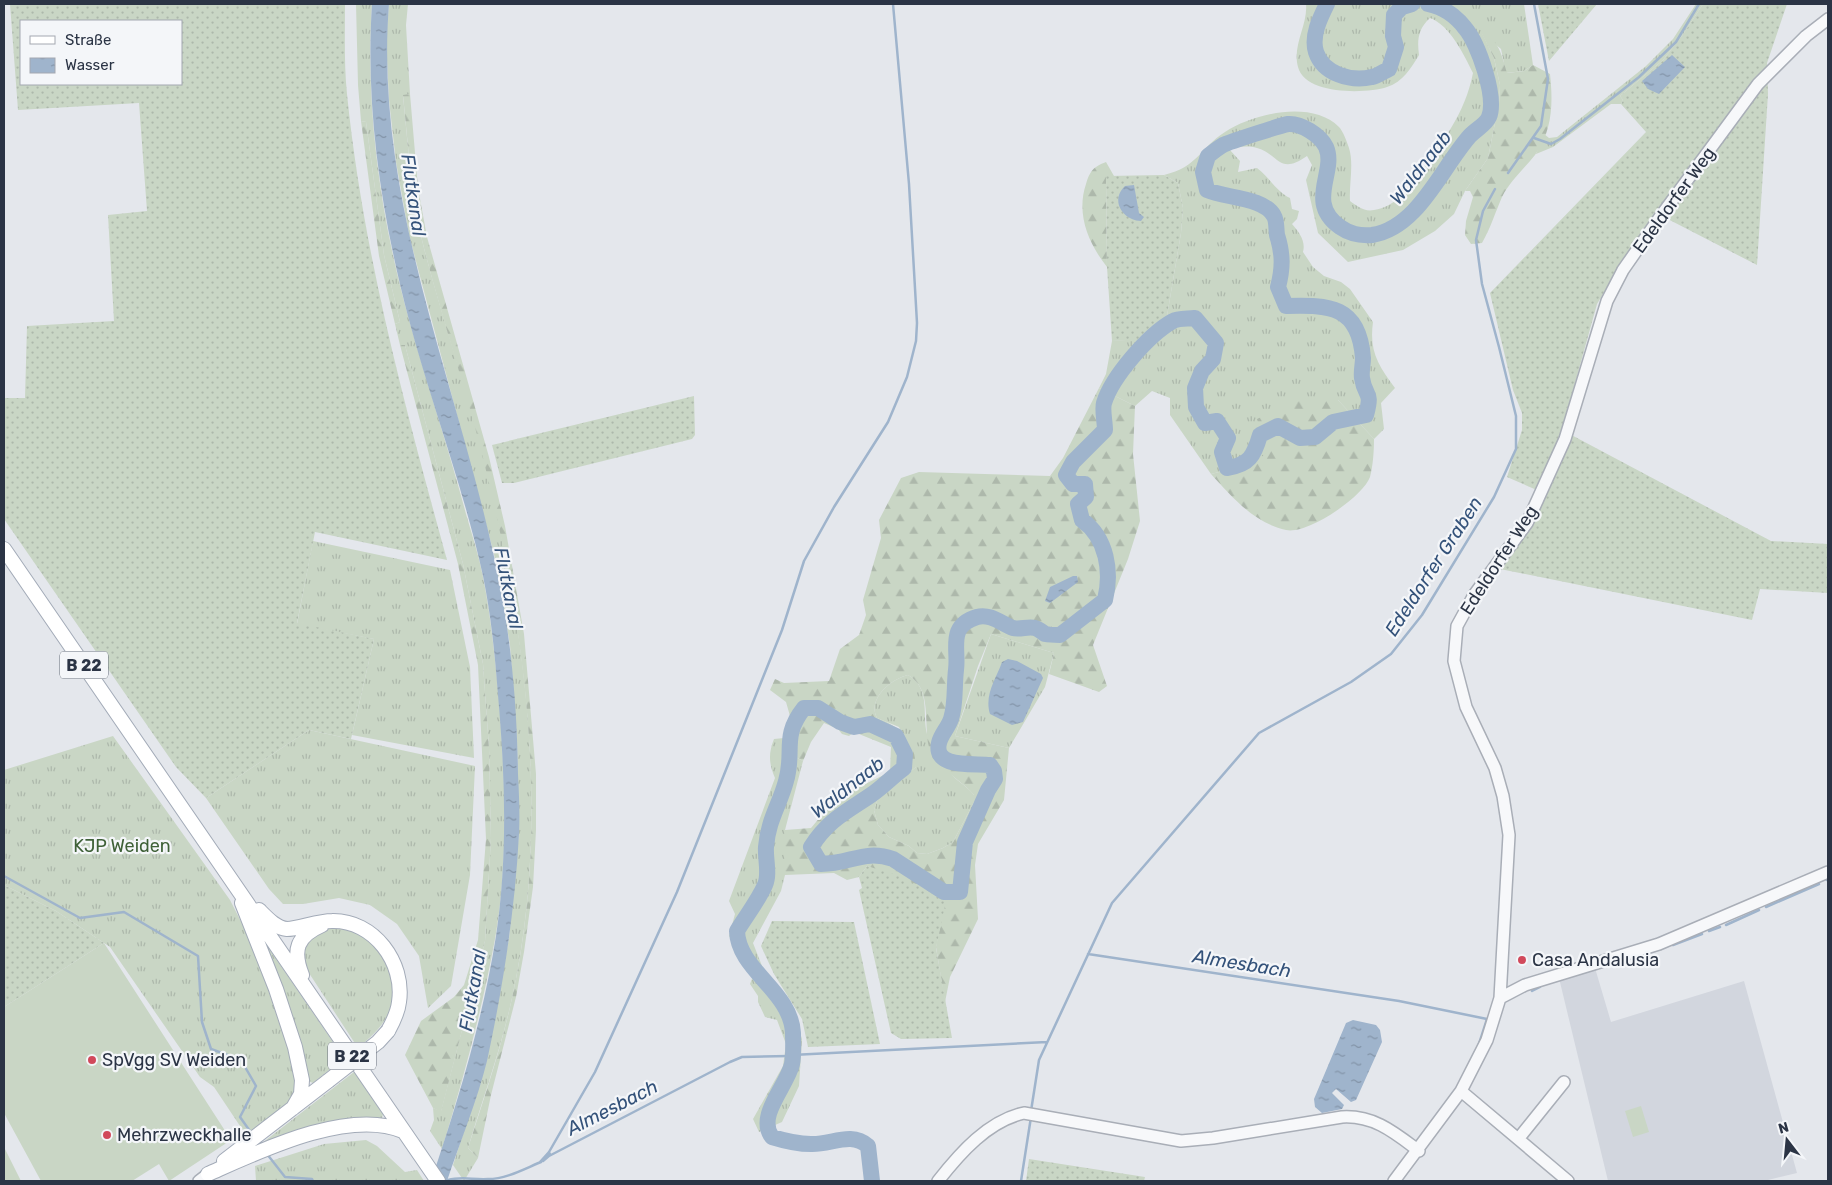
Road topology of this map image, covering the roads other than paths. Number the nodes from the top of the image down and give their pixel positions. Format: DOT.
graph roads {
  1 [pos="1828,19"];
  2 [pos="4,549"];
  3 [pos="1828,872"];
  4 [pos="238,888"];
  5 [pos="332,920"];
  6 [pos="1500,998"];
  7 [pos="313,999"];
  8 [pos="1564,1082"];
  9 [pos="1462,1091"];
  10 [pos="293,1108"];
  11 [pos="403,1130"];
  12 [pos="1519,1138"];
  13 [pos="1419,1150"];
  14 [pos="237,1157"];
  15 [pos="204,1178"];
  16 [pos="438,1181"];
  17 [pos="938,1181"];
  18 [pos="1394,1181"];
  19 [pos="1568,1181"];
  1 -- 6 [label="street, Edeldorfer Weg"];
  2 -- 4 [label="main road, B 22"];
  3 -- 6 [label="street"];
  4 -- 5 [label="main road"];
  4 -- 7 [label="main road, B 22"];
  4 -- 10 [label="main road, B 22"];
  5 -- 7 [label="main road"];
  5 -- 10 [label="main road, bridge"];
  6 -- 9 [label="street, Edeldorfer Weg"];
  7 -- 11 [label="main road, B 22"];
  8 -- 12 [label="street"];
  9 -- 12 [label="street"];
  9 -- 13 [label="street, Edeldorfer Weg"];
  10 -- 14 [label="main road"];
  11 -- 14 [label="main road"];
  11 -- 16 [label="main road, B 22"];
  12 -- 19 [label="street"];
  13 -- 17 [label="street"];
  13 -- 18 [label="street, Edeldorfer Weg"];
  14 -- 15 [label="main road"];
}
